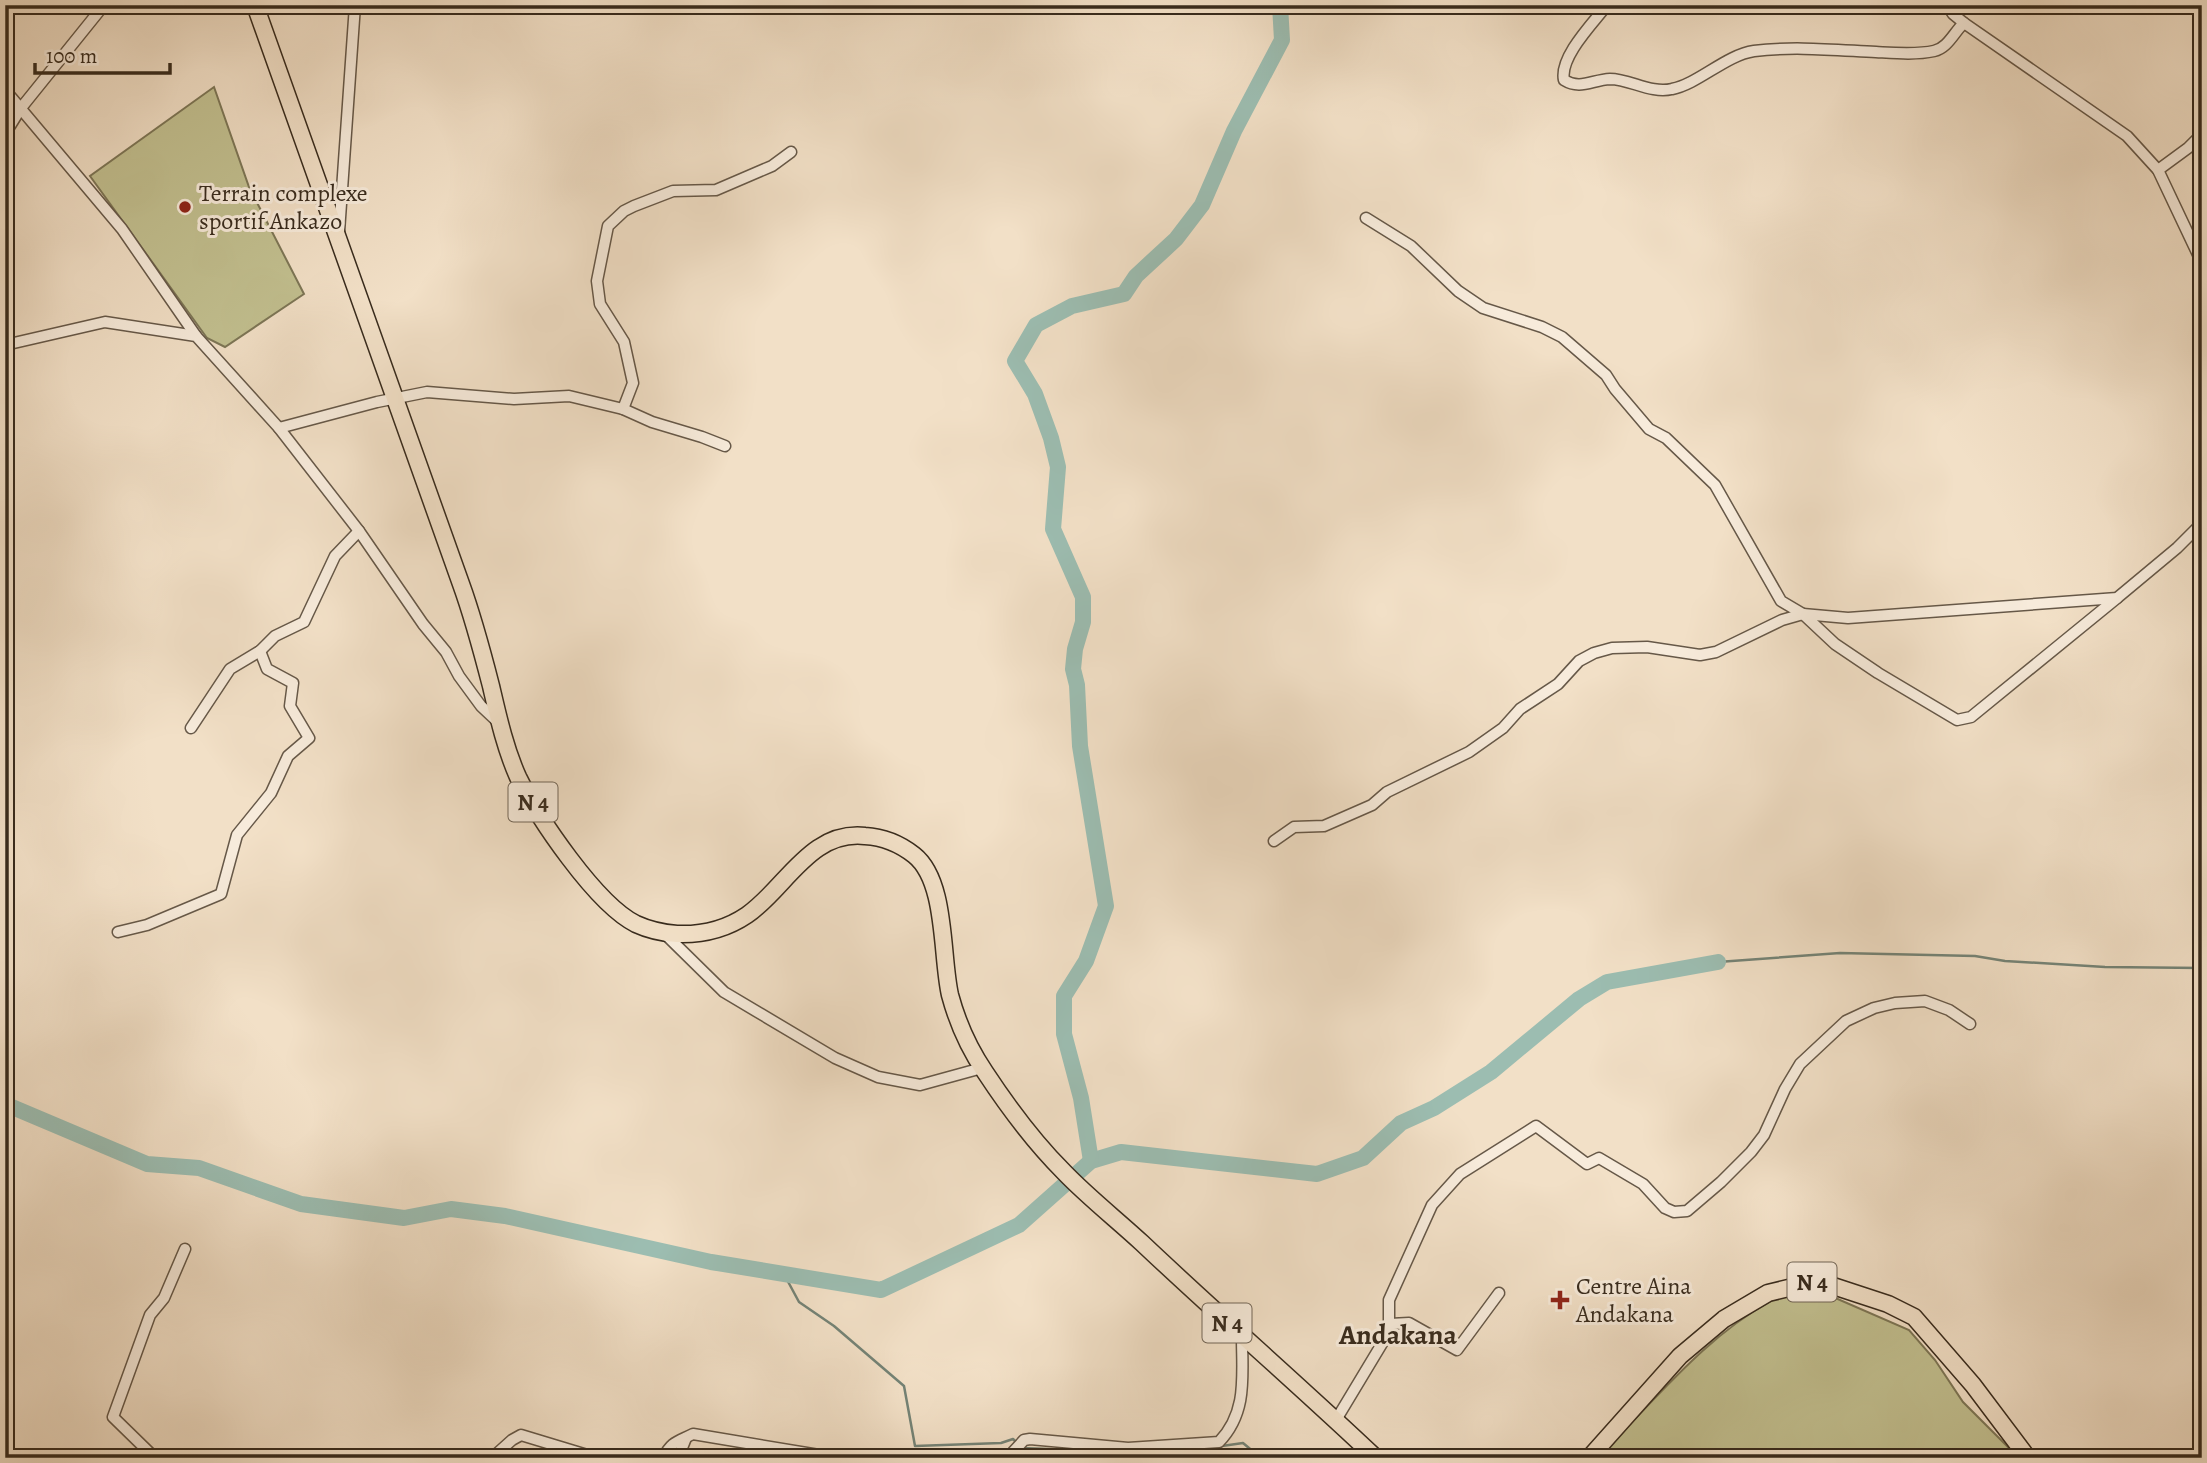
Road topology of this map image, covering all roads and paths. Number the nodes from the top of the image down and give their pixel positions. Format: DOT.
graph roads {
  1 [pos="104,5"];
  2 [pos="255,5"];
  3 [pos="355,5"];
  4 [pos="1607,5"];
  5 [pos="1947,5"];
  6 [pos="1964,23"];
  7 [pos="5,90"];
  8 [pos="21,108"];
  9 [pos="5,134"];
  10 [pos="2202,134"];
  11 [pos="791,152"];
  12 [pos="2158,170"];
  13 [pos="1366,218"];
  14 [pos="338,241"];
  15 [pos="2202,263"];
  16 [pos="196,336"];
  17 [pos="5,345"];
  18 [pos="395,399"];
  19 [pos="623,409"];
  20 [pos="279,428"];
  21 [pos="725,446"];
  22 [pos="2202,523"];
  23 [pos="359,531"];
  24 [pos="2117,598"];
  25 [pos="1803,614"];
  26 [pos="260,651"];
  27 [pos="500,724"];
  28 [pos="191,728"];
  29 [pos="1274,841"];
  30 [pos="118,932"];
  31 [pos="663,933"];
  32 [pos="1970,1024"];
  33 [pos="982,1068"];
  34 [pos="184,1249"];
  35 [pos="1499,1293"];
  36 [pos="1390,1324"];
  37 [pos="1242,1337"];
  38 [pos="1336,1420"];
  39 [pos="686,1438"];
  40 [pos="1012,1455"];
  41 [pos="155,1458"];
  42 [pos="492,1458"];
  43 [pos="597,1458"];
  44 [pos="663,1458"];
  45 [pos="678,1458"];
  46 [pos="838,1458"];
  47 [pos="1376,1458"];
  48 [pos="1589,1458"];
  49 [pos="2028,1458"];
  1 -- 8 [label="street"];
  2 -- 14 [label="main road, N 4"];
  3 -- 14 [label="street"];
  4 -- 6 [label="street"];
  5 -- 6 [label="street"];
  6 -- 12 [label="street"];
  7 -- 8 [label="street"];
  8 -- 9 [label="street"];
  8 -- 16 [label="street"];
  10 -- 12 [label="street"];
  11 -- 19 [label="street"];
  12 -- 15 [label="street"];
  13 -- 25 [label="street"];
  14 -- 18 [label="main road, N 4"];
  16 -- 17 [label="street"];
  16 -- 20 [label="street"];
  18 -- 19 [label="street"];
  18 -- 20 [label="street"];
  18 -- 27 [label="main road, N 4"];
  19 -- 21 [label="street"];
  20 -- 23 [label="street"];
  22 -- 24 [label="street"];
  23 -- 26 [label="street"];
  23 -- 27 [label="street"];
  24 -- 25 [label="street"];
  24 -- 25 [label="street"];
  25 -- 29 [label="street"];
  26 -- 28 [label="street"];
  26 -- 30 [label="street"];
  27 -- 31 [label="main road, N 4"];
  31 -- 33 [label="street"];
  31 -- 33 [label="main road, N 4"];
  32 -- 36 [label="street"];
  33 -- 37 [label="main road, N 4"];
  34 -- 41 [label="street"];
  35 -- 36 [label="street"];
  36 -- 38 [label="street"];
  37 -- 38 [label="main road, N 4"];
  37 -- 40 [label="street"];
  38 -- 47 [label="main road, N 4"];
  39 -- 44 [label="street"];
  39 -- 45 [label="street"];
  39 -- 46 [label="street"];
  42 -- 43 [label="street"];
  48 -- 49 [label="main road, N 4"];
}
